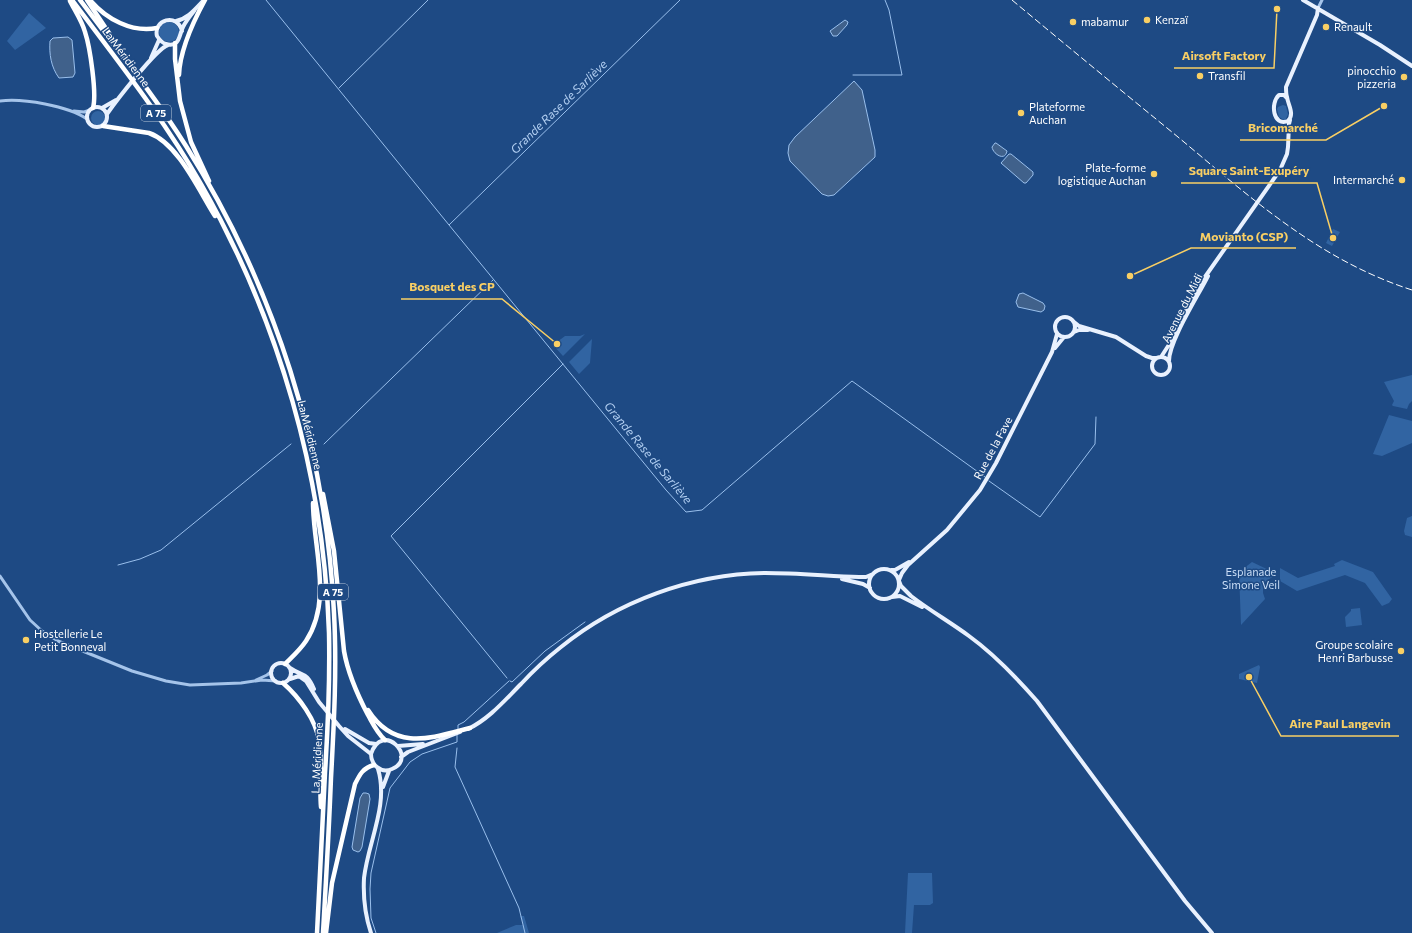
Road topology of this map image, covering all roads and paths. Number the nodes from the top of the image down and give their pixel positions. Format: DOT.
graph roads {
  1 [pos="70,0"];
  2 [pos="80,0"];
  3 [pos="86,0"];
  4 [pos="90,0"];
  5 [pos="204,0"];
  6 [pos="1303,0"];
  7 [pos="1322,0"];
  8 [pos="1318,8"];
  9 [pos="194,11"];
  10 [pos="176,22"];
  11 [pos="157,28"];
  12 [pos="182,31"];
  13 [pos="159,40"];
  14 [pos="173,44"];
  15 [pos="115,46"];
  16 [pos="146,66"];
  17 [pos="1412,67"];
  18 [pos="1286,87"];
  19 [pos="1279,95"];
  20 [pos="118,98"];
  21 [pos="1287,98"];
  22 [pos="0,101"];
  23 [pos="180,101"];
  24 [pos="102,108"];
  25 [pos="92,109"];
  26 [pos="72,111"];
  27 [pos="107,114"];
  28 [pos="87,119"];
  29 [pos="1290,120"];
  30 [pos="1281,122"];
  31 [pos="103,126"];
  32 [pos="1288,138"];
  33 [pos="217,200"];
  34 [pos="227,234"];
  35 [pos="1215,264"];
  36 [pos="1074,322"];
  37 [pos="1094,331"];
  38 [pos="1074,332"];
  39 [pos="1057,334"];
  40 [pos="1064,337"];
  41 [pos="1135,350"];
  42 [pos="1052,352"];
  43 [pos="1159,358"];
  44 [pos="1168,361"];
  45 [pos="1152,366"];
  46 [pos="319,481"];
  47 [pos="313,487"];
  48 [pos="935,542"];
  49 [pos="892,570"];
  50 [pos="873,574"];
  51 [pos="0,576"];
  52 [pos="822,576"];
  53 [pos="899,581"];
  54 [pos="870,588"];
  55 [pos="892,597"];
  56 [pos="932,612"];
  57 [pos="285,664"];
  58 [pos="290,668"];
  59 [pos="272,671"];
  60 [pos="290,679"];
  61 [pos="351,679"];
  62 [pos="250,682"];
  63 [pos="276,682"];
  64 [pos="284,683"];
  65 [pos="470,728"];
  66 [pos="385,740"];
  67 [pos="429,743"];
  68 [pos="376,744"];
  69 [pos="398,746"];
  70 [pos="371,754"];
  71 [pos="401,757"];
  72 [pos="374,765"];
  73 [pos="378,769"];
  74 [pos="389,770"];
  75 [pos="382,789"];
  76 [pos="323,820"];
  77 [pos="317,933"];
  78 [pos="323,933"];
  79 [pos="326,933"];
  80 [pos="371,933"];
  81 [pos="1212,933"];
  1 -- 25 [label="highway"];
  1 -- 34 [label="highway, La Méridienne / A 75"];
  2 -- 15 [label="highway, La Méridienne / A 75"];
  3 -- 15 [label="highway"];
  4 -- 11 [label="highway"];
  5 -- 9 [label="main road"];
  5 -- 23 [label="highway"];
  6 -- 8 [label="main road"];
  7 -- 8 [label="street"];
  8 -- 17 [label="main road"];
  8 -- 18 [label="main road"];
  9 -- 10 [label="main road"];
  9 -- 12 [label="main road"];
  10 -- 11 [label="main road"];
  10 -- 12 [label="main road"];
  11 -- 13 [label="main road"];
  12 -- 14 [label="main road"];
  13 -- 14 [label="main road"];
  13 -- 16 [label="main road"];
  14 -- 16 [label="main road"];
  14 -- 23 [label="highway"];
  15 -- 33 [label="highway, La Méridienne / A 75"];
  16 -- 20 [label="main road"];
  18 -- 19 [label="main road"];
  18 -- 21 [label="main road"];
  19 -- 21 [label="main road"];
  19 -- 30 [label="main road"];
  20 -- 24 [label="main road"];
  20 -- 27 [label="main road"];
  21 -- 29 [label="main road, Avenue du Midi"];
  22 -- 26 [label="street"];
  23 -- 33 [label="highway"];
  24 -- 25 [label="main road"];
  24 -- 27 [label="main road"];
  25 -- 26 [label="street"];
  25 -- 28 [label="main road"];
  26 -- 28 [label="street"];
  27 -- 31 [label="main road"];
  28 -- 31 [label="main road"];
  29 -- 30 [label="main road"];
  29 -- 32 [label="main road, Avenue du Midi"];
  30 -- 32 [label="main road"];
  31 -- 34 [label="highway"];
  32 -- 35 [label="main road, Avenue du Midi"];
  33 -- 46 [label="highway, La Méridienne / A 75"];
  34 -- 47 [label="highway, La Méridienne / A 75"];
  35 -- 43 [label="main road, Avenue du Midi"];
  35 -- 44 [label="main road, Avenue du Midi"];
  36 -- 37 [label="main road"];
  36 -- 38 [label="main road"];
  36 -- 39 [label="main road"];
  37 -- 38 [label="main road"];
  37 -- 41 [label="main road"];
  38 -- 40 [label="main road"];
  39 -- 40 [label="main road"];
  39 -- 42 [label="main road, Rue de la Fave"];
  40 -- 42 [label="main road, Rue de la Fave"];
  41 -- 43 [label="main road"];
  41 -- 45 [label="main road"];
  42 -- 48 [label="main road, Rue de la Fave"];
  43 -- 44 [label="main road"];
  43 -- 45 [label="main road"];
  44 -- 45 [label="main road"];
  46 -- 61 [label="highway"];
  46 -- 78 [label="highway, La Méridienne / A 75"];
  47 -- 57 [label="highway"];
  47 -- 76 [label="highway, La Méridienne / A 75"];
  48 -- 49 [label="main road, Rue de la Fave"];
  48 -- 53 [label="main road, Rue de la Fave"];
  49 -- 50 [label="main road"];
  49 -- 53 [label="main road"];
  50 -- 52 [label="main road"];
  50 -- 54 [label="main road"];
  51 -- 62 [label="street"];
  52 -- 54 [label="main road"];
  52 -- 65 [label="main road"];
  53 -- 55 [label="main road"];
  53 -- 56 [label="main road"];
  54 -- 55 [label="main road"];
  55 -- 56 [label="main road"];
  56 -- 81 [label="main road"];
  57 -- 58 [label="main road"];
  57 -- 59 [label="main road"];
  58 -- 60 [label="main road"];
  58 -- 68 [label="main road"];
  59 -- 62 [label="street"];
  59 -- 63 [label="main road"];
  60 -- 64 [label="main road"];
  60 -- 70 [label="main road"];
  61 -- 65 [label="highway"];
  61 -- 66 [label="highway"];
  62 -- 63 [label="street"];
  63 -- 64 [label="main road"];
  64 -- 76 [label="highway"];
  65 -- 67 [label="main road"];
  66 -- 68 [label="main road"];
  66 -- 69 [label="main road"];
  67 -- 69 [label="main road"];
  67 -- 71 [label="main road"];
  68 -- 70 [label="main road"];
  69 -- 71 [label="main road"];
  70 -- 72 [label="main road"];
  71 -- 74 [label="main road"];
  72 -- 73 [label="main road"];
  72 -- 79 [label="highway"];
  73 -- 74 [label="main road"];
  73 -- 75 [label="main road"];
  74 -- 75 [label="main road"];
  75 -- 80 [label="main road"];
  76 -- 77 [label="highway, La Méridienne / A 75"];
}
